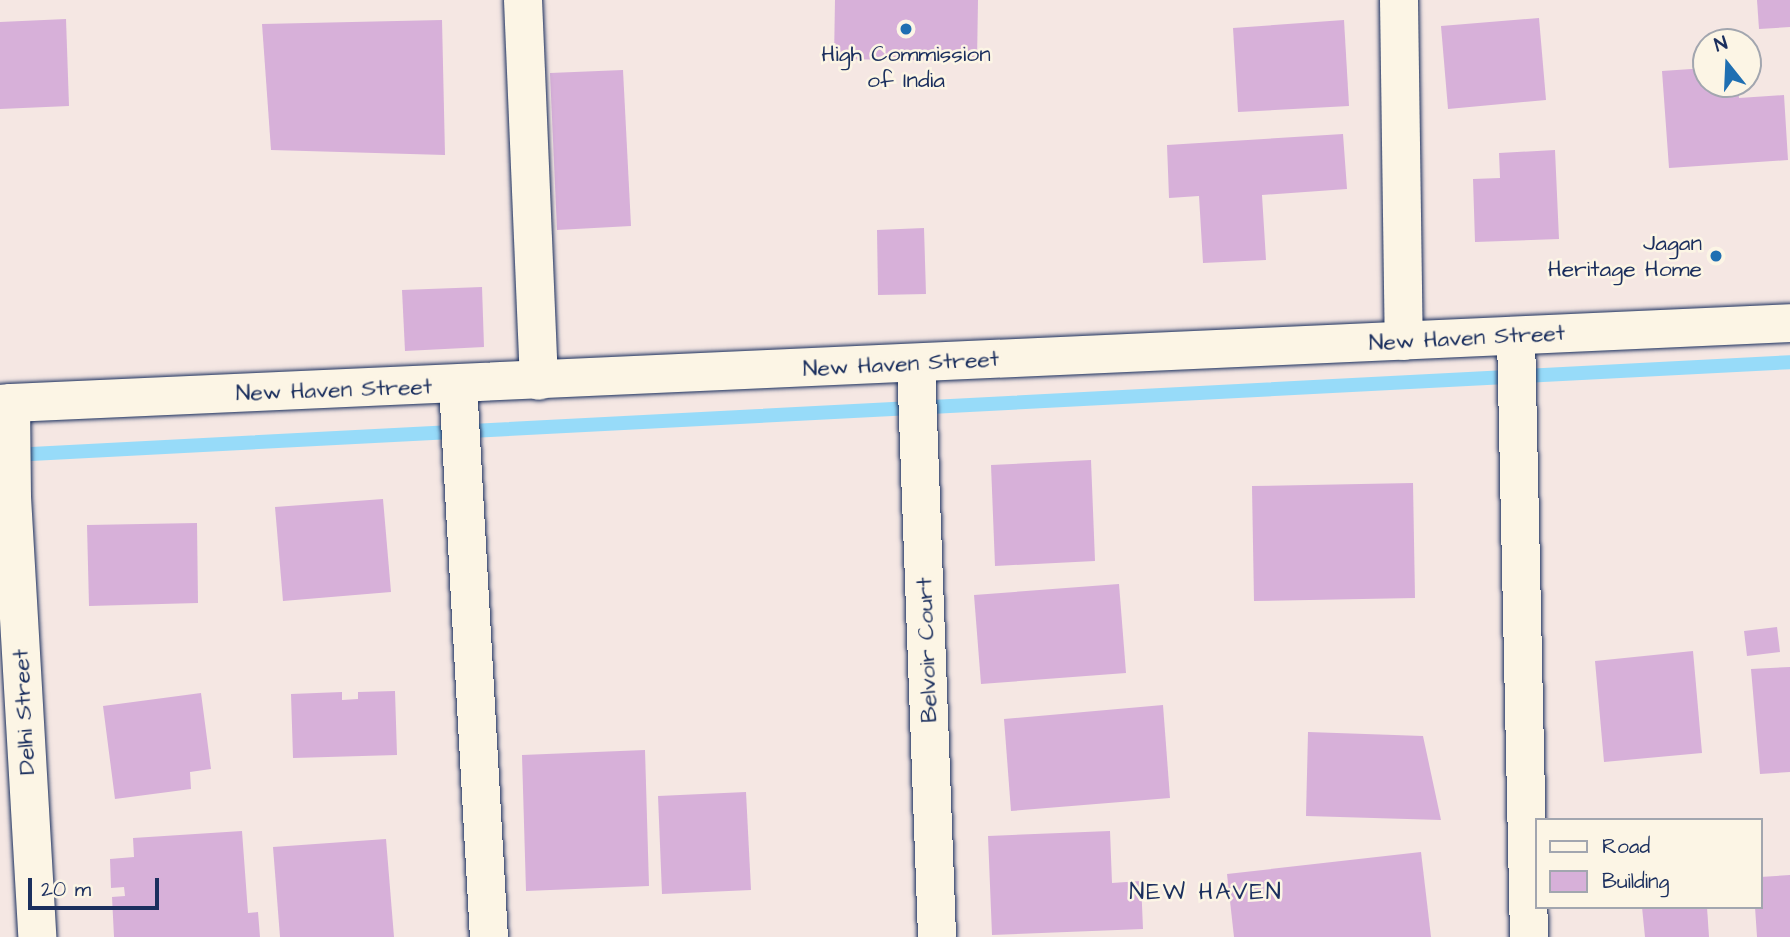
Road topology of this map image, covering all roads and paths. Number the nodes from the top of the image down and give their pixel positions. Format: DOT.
graph roads {
  1 [pos="523,0"];
  2 [pos="1399,0"];
  3 [pos="1790,323"];
  4 [pos="1404,341"];
  5 [pos="1516,343"];
  6 [pos="916,363"];
  7 [pos="539,381"];
  8 [pos="458,385"];
  9 [pos="7,412"];
  10 [pos="37,937"];
  11 [pos="489,937"];
  12 [pos="937,937"];
  13 [pos="1529,937"];
  1 -- 7 [label="street"];
  2 -- 4 [label="street"];
  3 -- 5 [label="street, New Haven Street"];
  4 -- 5 [label="street, New Haven Street"];
  4 -- 6 [label="street, New Haven Street"];
  5 -- 13 [label="street"];
  6 -- 7 [label="street, New Haven Street"];
  6 -- 12 [label="street, Belvoir Court"];
  7 -- 8 [label="street, New Haven Street"];
  8 -- 9 [label="street, New Haven Street"];
  8 -- 11 [label="street"];
  9 -- 10 [label="street, Delhi Street"];
}
